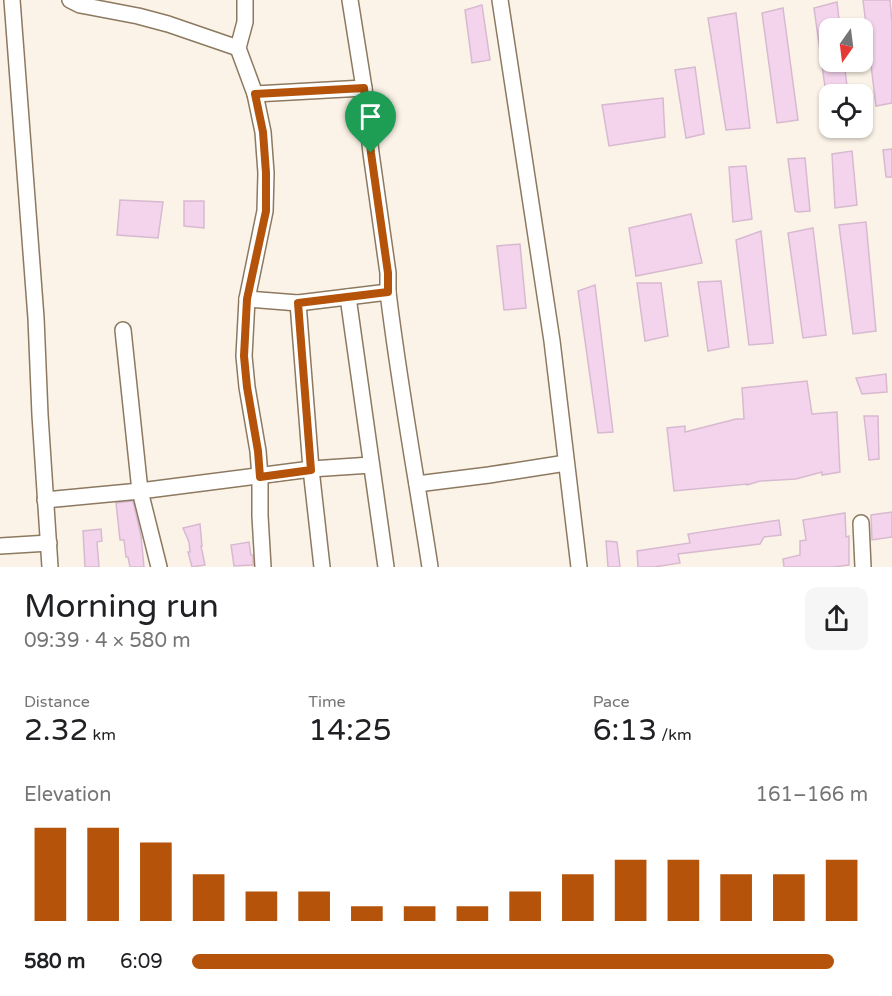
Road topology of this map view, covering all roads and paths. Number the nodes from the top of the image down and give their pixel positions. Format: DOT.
graph roads {
  1 [pos="12,0"];
  2 [pos="70,0"];
  3 [pos="245,0"];
  4 [pos="350,0"];
  5 [pos="500,0"];
  6 [pos="238,48"];
  7 [pos="364,88"];
  8 [pos="255,94"];
  9 [pos="388,292"];
  10 [pos="348,297"];
  11 [pos="247,299"];
  12 [pos="298,303"];
  13 [pos="123,330"];
  14 [pos="566,463"];
  15 [pos="371,465"];
  16 [pos="311,470"];
  17 [pos="260,477"];
  18 [pos="417,484"];
  19 [pos="140,492"];
  20 [pos="45,500"];
  21 [pos="861,523"];
  22 [pos="49,543"];
  23 [pos="0,546"];
  24 [pos="50,567"];
  25 [pos="159,567"];
  26 [pos="262,567"];
  27 [pos="322,567"];
  28 [pos="386,567"];
  29 [pos="430,567"];
  30 [pos="579,567"];
  31 [pos="863,567"];
  1 -- 20 [label="street"];
  2 -- 6 [label="street"];
  3 -- 6 [label="street"];
  4 -- 7 [label="street"];
  5 -- 14 [label="street"];
  6 -- 8 [label="street"];
  7 -- 8 [label="street"];
  7 -- 9 [label="street"];
  8 -- 11 [label="street"];
  9 -- 10 [label="street"];
  9 -- 18 [label="street"];
  10 -- 12 [label="street"];
  10 -- 15 [label="street"];
  11 -- 12 [label="street"];
  11 -- 17 [label="street"];
  12 -- 16 [label="street"];
  13 -- 19 [label="street"];
  14 -- 18 [label="street"];
  14 -- 30 [label="street"];
  15 -- 16 [label="street"];
  15 -- 28 [label="street"];
  16 -- 17 [label="street"];
  16 -- 27 [label="street"];
  17 -- 19 [label="street"];
  17 -- 26 [label="street"];
  18 -- 29 [label="street"];
  19 -- 20 [label="street"];
  19 -- 25 [label="street"];
  20 -- 22 [label="street"];
  21 -- 31 [label="street"];
  22 -- 23 [label="street"];
  22 -- 24 [label="street"];
}
